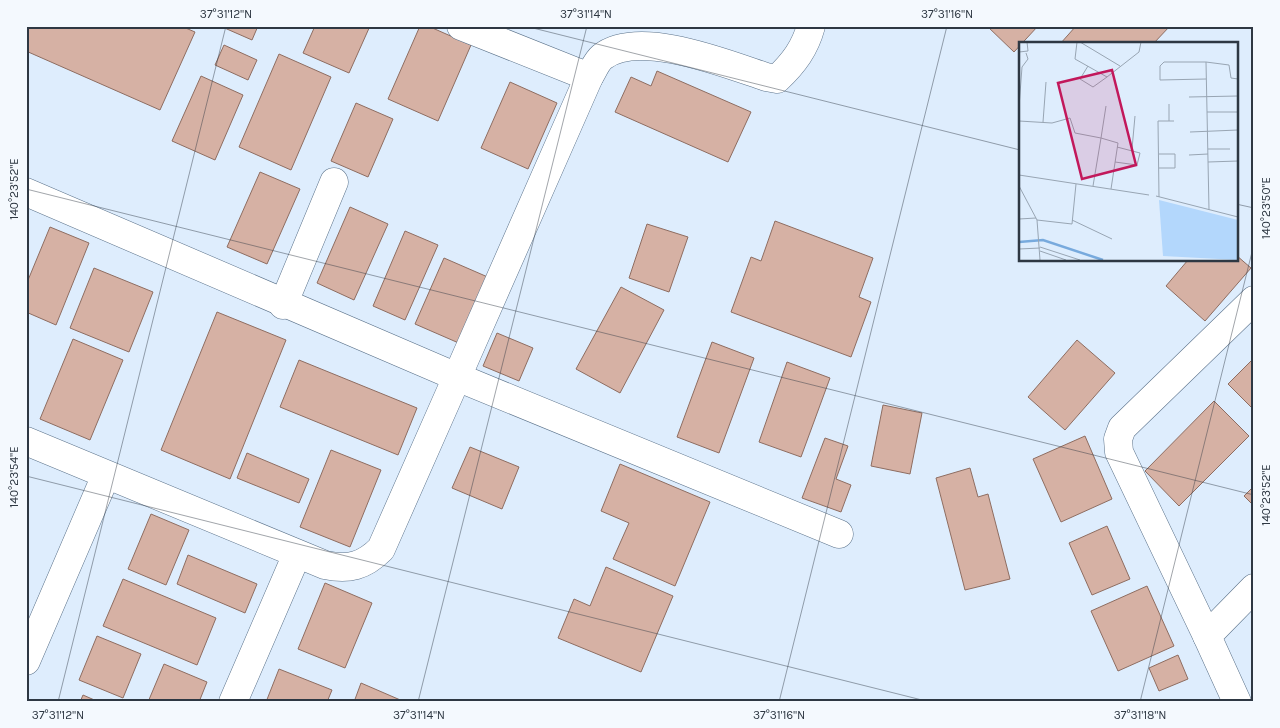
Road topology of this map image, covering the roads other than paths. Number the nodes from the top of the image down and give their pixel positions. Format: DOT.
graph roads {
  1 [pos="460,26"];
  2 [pos="811,26"];
  3 [pos="589,77"];
  4 [pos="334,182"];
  5 [pos="26,192"];
  6 [pos="1254,300"];
  7 [pos="283,304"];
  8 [pos="457,377"];
  9 [pos="26,441"];
  10 [pos="106,474"];
  11 [pos="840,534"];
  12 [pos="297,554"];
  13 [pos="1254,588"];
  14 [pos="1207,636"];
  15 [pos="26,661"];
  16 [pos="233,702"];
  17 [pos="1237,702"];
  1 -- 3 [label="street"];
  2 -- 3 [label="street"];
  3 -- 8 [label="street"];
  4 -- 7 [label="street"];
  5 -- 7 [label="street"];
  6 -- 14 [label="street"];
  7 -- 8 [label="street"];
  8 -- 11 [label="street"];
  8 -- 12 [label="street"];
  9 -- 10 [label="street"];
  10 -- 12 [label="street"];
  10 -- 15 [label="street"];
  12 -- 16 [label="street"];
  13 -- 14 [label="street"];
  14 -- 17 [label="street"];
}
